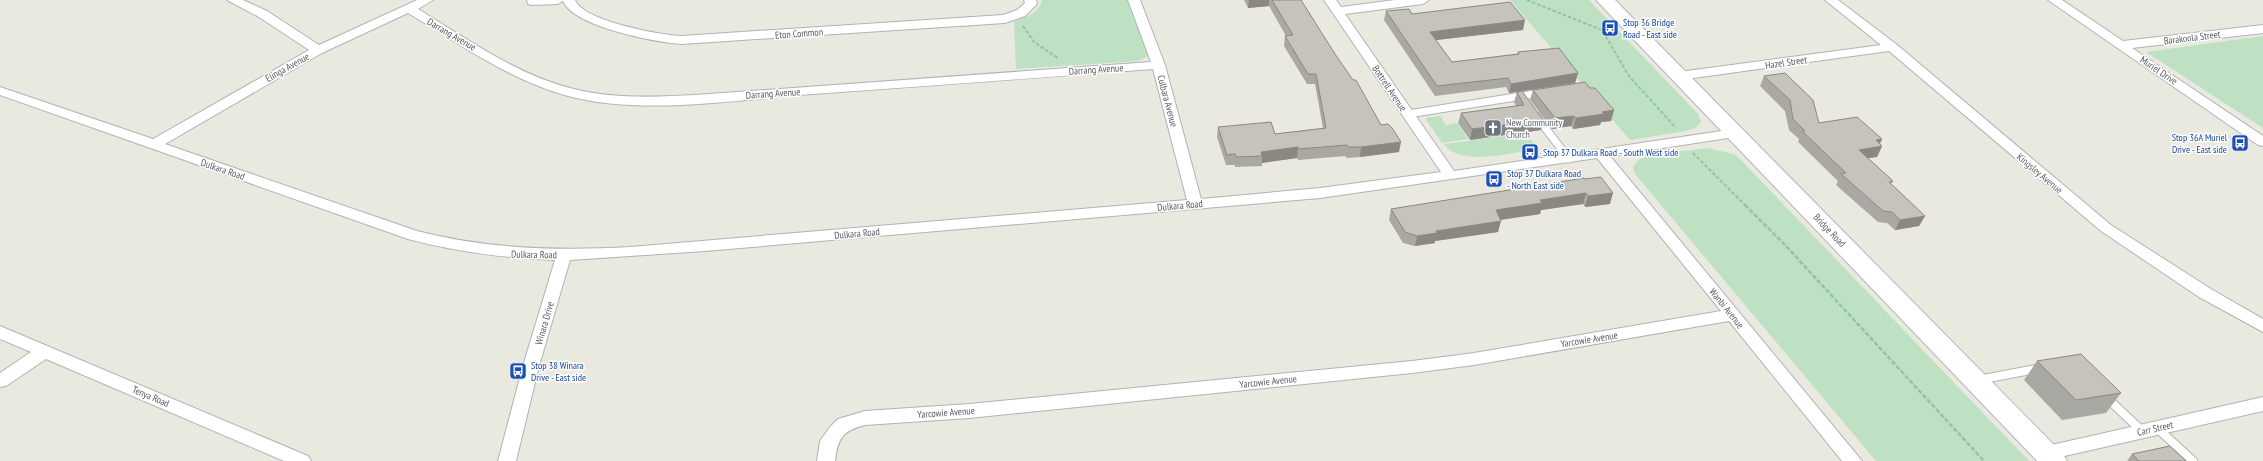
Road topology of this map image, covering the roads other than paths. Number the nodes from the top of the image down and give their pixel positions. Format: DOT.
graph roads {
  1 [pos="233,0"];
  2 [pos="427,0"];
  3 [pos="558,0"];
  4 [pos="569,0"];
  5 [pos="1030,0"];
  6 [pos="1134,0"];
  7 [pos="1423,0"];
  8 [pos="1605,0"];
  9 [pos="1831,0"];
  10 [pos="2054,0"];
  11 [pos="532,1"];
  12 [pos="1333,5"];
  13 [pos="408,8"];
  14 [pos="2263,29"];
  15 [pos="2122,45"];
  16 [pos="1892,47"];
  17 [pos="318,50"];
  18 [pos="1159,65"];
  19 [pos="1679,76"];
  20 [pos="0,91"];
  21 [pos="1551,92"];
  22 [pos="1525,103"];
  23 [pos="1408,114"];
  24 [pos="1736,133"];
  25 [pos="2263,142"];
  26 [pos="153,145"];
  27 [pos="1601,154"];
  28 [pos="1569,159"];
  29 [pos="1450,175"];
  30 [pos="1195,204"];
  31 [pos="564,255"];
  32 [pos="1733,315"];
  33 [pos="2263,326"];
  34 [pos="0,332"];
  35 [pos="45,351"];
  36 [pos="2049,367"];
  37 [pos="1977,380"];
  38 [pos="0,381"];
  39 [pos="2098,389"];
  40 [pos="2263,404"];
  41 [pos="2149,430"];
  42 [pos="2051,457"];
  43 [pos="294,460"];
  44 [pos="508,461"];
  45 [pos="826,461"];
  46 [pos="1854,461"];
  47 [pos="2194,461"];
  1 -- 17 [label="street"];
  2 -- 13 [label="street, Elinga Avenue"];
  3 -- 11 [label="street"];
  4 -- 5 [label="street, Eton Common"];
  6 -- 18 [label="street, Culbara Avenue"];
  7 -- 12 [label="street"];
  8 -- 19 [label="main road, Bridge Road"];
  9 -- 16 [label="street, Kingsley Avenue"];
  10 -- 15 [label="street, Muriel Drive"];
  12 -- 23 [label="street, Bottrell Avenue"];
  13 -- 17 [label="street, Elinga Avenue"];
  13 -- 18 [label="street, Darrang Avenue"];
  14 -- 15 [label="street, Barakoola Street"];
  15 -- 25 [label="street, Muriel Drive"];
  16 -- 19 [label="street, Hazel Street"];
  16 -- 33 [label="street, Kingsley Avenue"];
  17 -- 26 [label="street, Elinga Avenue"];
  18 -- 30 [label="street, Culbara Avenue"];
  19 -- 24 [label="main road, Bridge Road"];
  20 -- 26 [label="street, Dulkara Road"];
  21 -- 22 [label="lane"];
  22 -- 23 [label="lane"];
  22 -- 28 [label="lane"];
  23 -- 29 [label="street, Bottrell Avenue"];
  24 -- 27 [label="street, Dulkara Road"];
  24 -- 37 [label="main road, Bridge Road"];
  26 -- 31 [label="street, Dulkara Road"];
  27 -- 28 [label="street, Dulkara Road"];
  27 -- 32 [label="street, Wanbi Avenue"];
  28 -- 29 [label="street, Dulkara Road"];
  29 -- 30 [label="street, Dulkara Road"];
  30 -- 31 [label="street, Dulkara Road"];
  31 -- 44 [label="street, Winara Drive"];
  32 -- 45 [label="street, Yarcowie Avenue"];
  32 -- 46 [label="street, Wanbi Avenue"];
  34 -- 35 [label="street, Tenya Road"];
  35 -- 38 [label="street"];
  35 -- 43 [label="street, Tenya Road"];
  36 -- 37 [label="lane"];
  37 -- 42 [label="main road, Bridge Road"];
  39 -- 41 [label="lane"];
  40 -- 41 [label="street, Carr Street"];
  41 -- 42 [label="street, Carr Street"];
  41 -- 47 [label="lane"];
}
